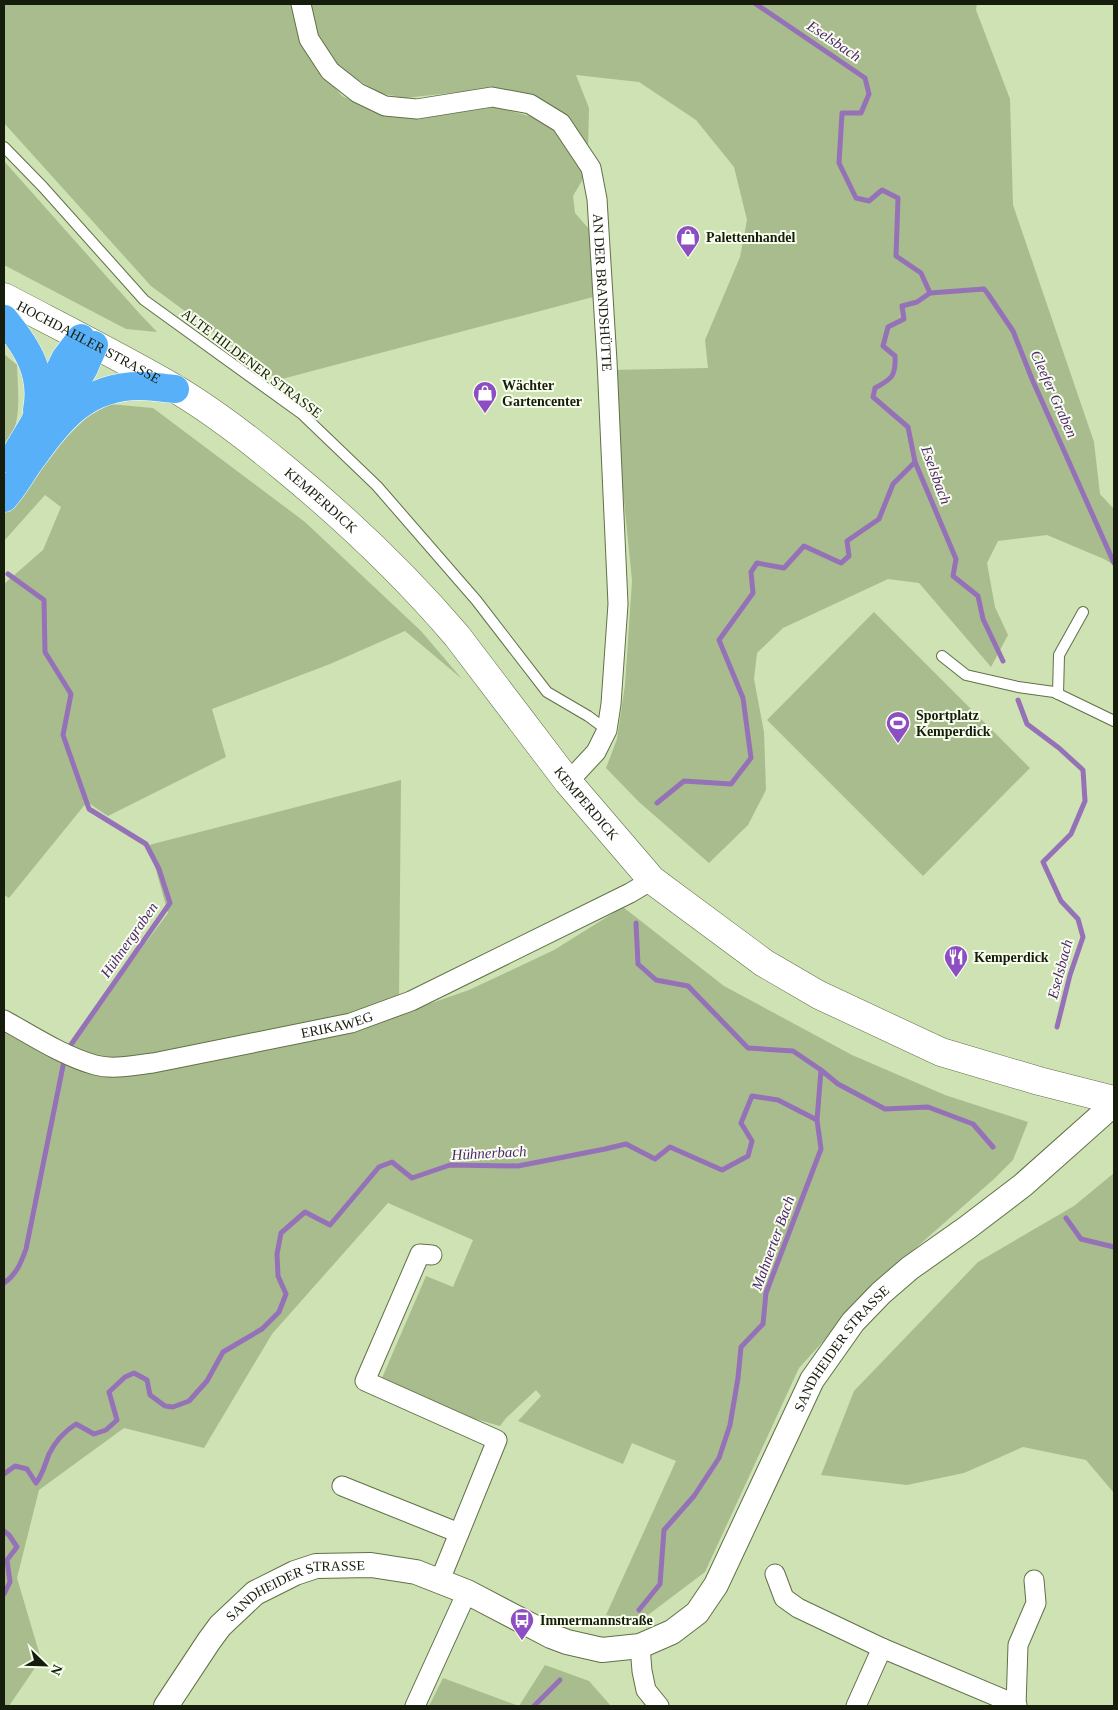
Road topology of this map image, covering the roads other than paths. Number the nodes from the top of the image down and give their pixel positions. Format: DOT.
graph roads {
  1 [pos="301,4"];
  2 [pos="4,146"];
  3 [pos="4,297"];
  4 [pos="4,319"];
  5 [pos="87,341"];
  6 [pos="175,389"];
  7 [pos="34,425"];
  8 [pos="35,455"];
  9 [pos="4,472"];
  10 [pos="4,498"];
  11 [pos="1083,612"];
  12 [pos="942,656"];
  13 [pos="1058,694"];
  14 [pos="1114,721"];
  15 [pos="607,730"];
  16 [pos="568,782"];
  17 [pos="652,880"];
  18 [pos="4,1020"];
  19 [pos="1114,1100"];
  20 [pos="1114,1104"];
  21 [pos="432,1255"];
  22 [pos="342,1486"];
  23 [pos="459,1533"];
  24 [pos="775,1574"];
  25 [pos="440,1580"];
  26 [pos="1034,1580"];
  27 [pos="467,1592"];
  28 [pos="640,1646"];
  29 [pos="882,1648"];
  30 [pos="166,1706"];
  31 [pos="415,1706"];
  32 [pos="659,1706"];
  33 [pos="856,1706"];
  34 [pos="1016,1706"];
  1 -- 15 [label="street, AN DER BRANDSHÜTTE"];
  2 -- 15 [label="lane, ALTE HILDENER STRASSE"];
  3 -- 5 [label="main road, HOCHDAHLER STRASSE"];
  4 -- 7 [label="highway"];
  5 -- 6 [label="main road, HOCHDAHLER STRASSE"];
  5 -- 7 [label="highway"];
  5 -- 8 [label="highway"];
  6 -- 8 [label="highway"];
  6 -- 16 [label="main road, KEMPERDICK"];
  7 -- 9 [label="highway"];
  8 -- 10 [label="highway"];
  11 -- 13 [label="lane"];
  12 -- 13 [label="lane"];
  13 -- 14 [label="lane"];
  15 -- 16 [label="street, AN DER BRANDSHÜTTE"];
  16 -- 17 [label="main road, KEMPERDICK"];
  17 -- 18 [label="street, ERIKAWEG"];
  17 -- 19 [label="main road, KEMPERDICK"];
  20 -- 28 [label="street, SANDHEIDER STRASSE"];
  21 -- 23 [label="street"];
  22 -- 23 [label="street"];
  23 -- 25 [label="street"];
  24 -- 29 [label="street"];
  25 -- 27 [label="street, SANDHEIDER STRASSE"];
  25 -- 30 [label="street, SANDHEIDER STRASSE"];
  26 -- 34 [label="street"];
  27 -- 28 [label="street, SANDHEIDER STRASSE"];
  27 -- 31 [label="street"];
  28 -- 32 [label="street"];
  29 -- 33 [label="street"];
  29 -- 34 [label="street"];
}
